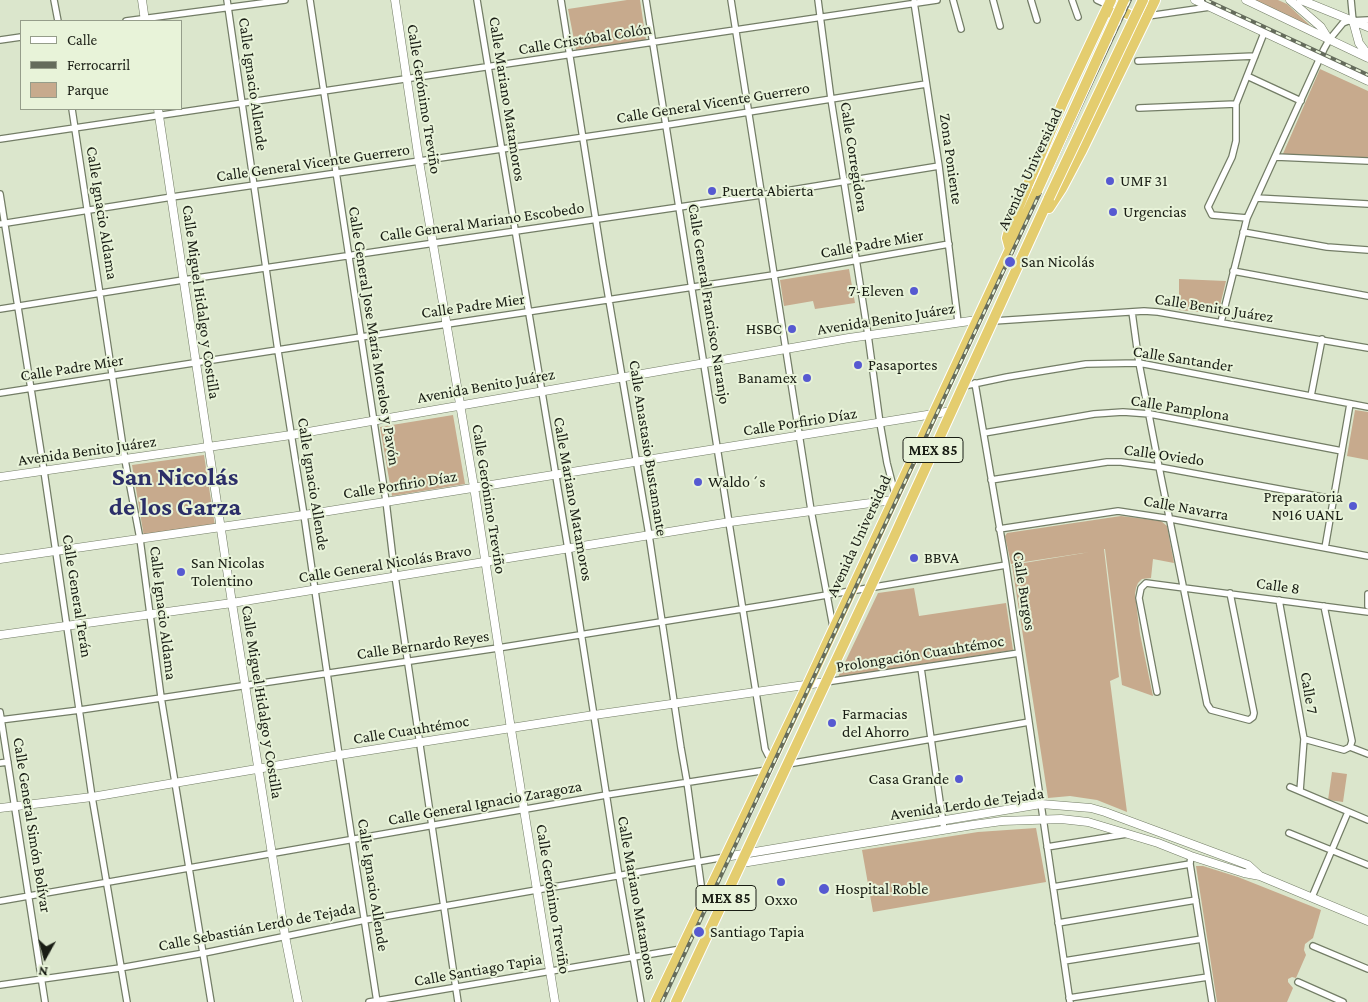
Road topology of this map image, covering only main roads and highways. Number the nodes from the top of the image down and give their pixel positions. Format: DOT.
graph roads {
  1 [pos="1124,0"];
  2 [pos="1143,0"];
  3 [pos="1155,0"];
  4 [pos="1110,3"];
  5 [pos="1103,17"];
  6 [pos="1141,30"];
  7 [pos="1040,218"];
  8 [pos="1010,249"];
  9 [pos="656,1002"];
  10 [pos="676,1002"];
  1 -- 8 [label="highway, Avenida Universidad / MEX 85, bridge"];
  2 -- 7 [label="highway, Avenida Universidad / MEX 85, bridge"];
  3 -- 6 [label="highway"];
  4 -- 5 [label="highway"];
  5 -- 6 [label="highway"];
  5 -- 8 [label="highway"];
  6 -- 7 [label="highway"];
  7 -- 10 [label="highway, Avenida Universidad / MEX 85"];
  8 -- 9 [label="highway, Avenida Universidad / MEX 85"];
}
